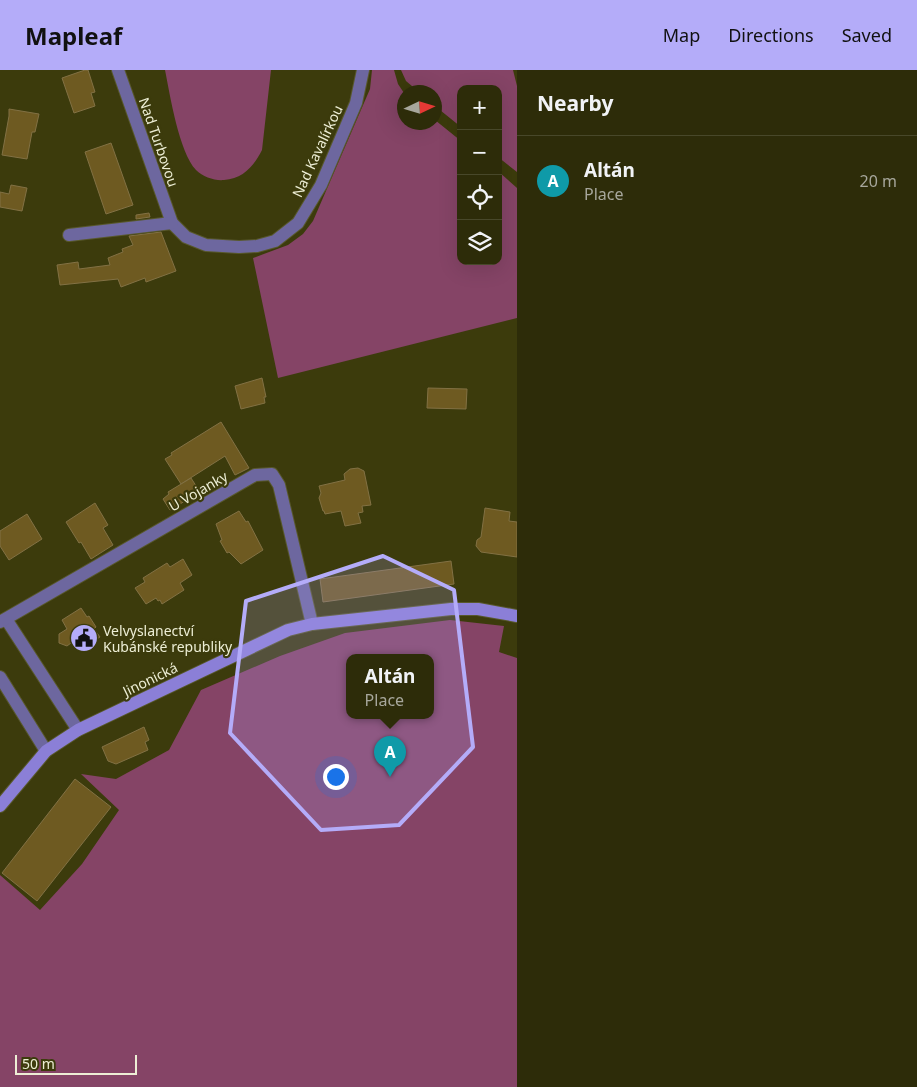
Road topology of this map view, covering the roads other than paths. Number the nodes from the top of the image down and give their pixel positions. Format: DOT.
graph roads {
  1 [pos="118,70"];
  2 [pos="363,70"];
  3 [pos="172,223"];
  4 [pos="69,236"];
  5 [pos="517,616"];
  6 [pos="3,620"];
  7 [pos="312,624"];
  8 [pos="0,677"];
  9 [pos="78,730"];
  10 [pos="46,751"];
  11 [pos="0,806"];
  1 -- 3 [label="street, Nad Turbovou"];
  2 -- 3 [label="street, Nad Kavalírkou"];
  3 -- 4 [label="street"];
  5 -- 7 [label="street, Jinonická"];
  6 -- 7 [label="street, U Vojanky"];
  6 -- 9 [label="street, U Vojanky"];
  7 -- 9 [label="street, Jinonická"];
  8 -- 10 [label="street"];
  9 -- 10 [label="street, Jinonická"];
  10 -- 11 [label="street, Jinonická"];
}
